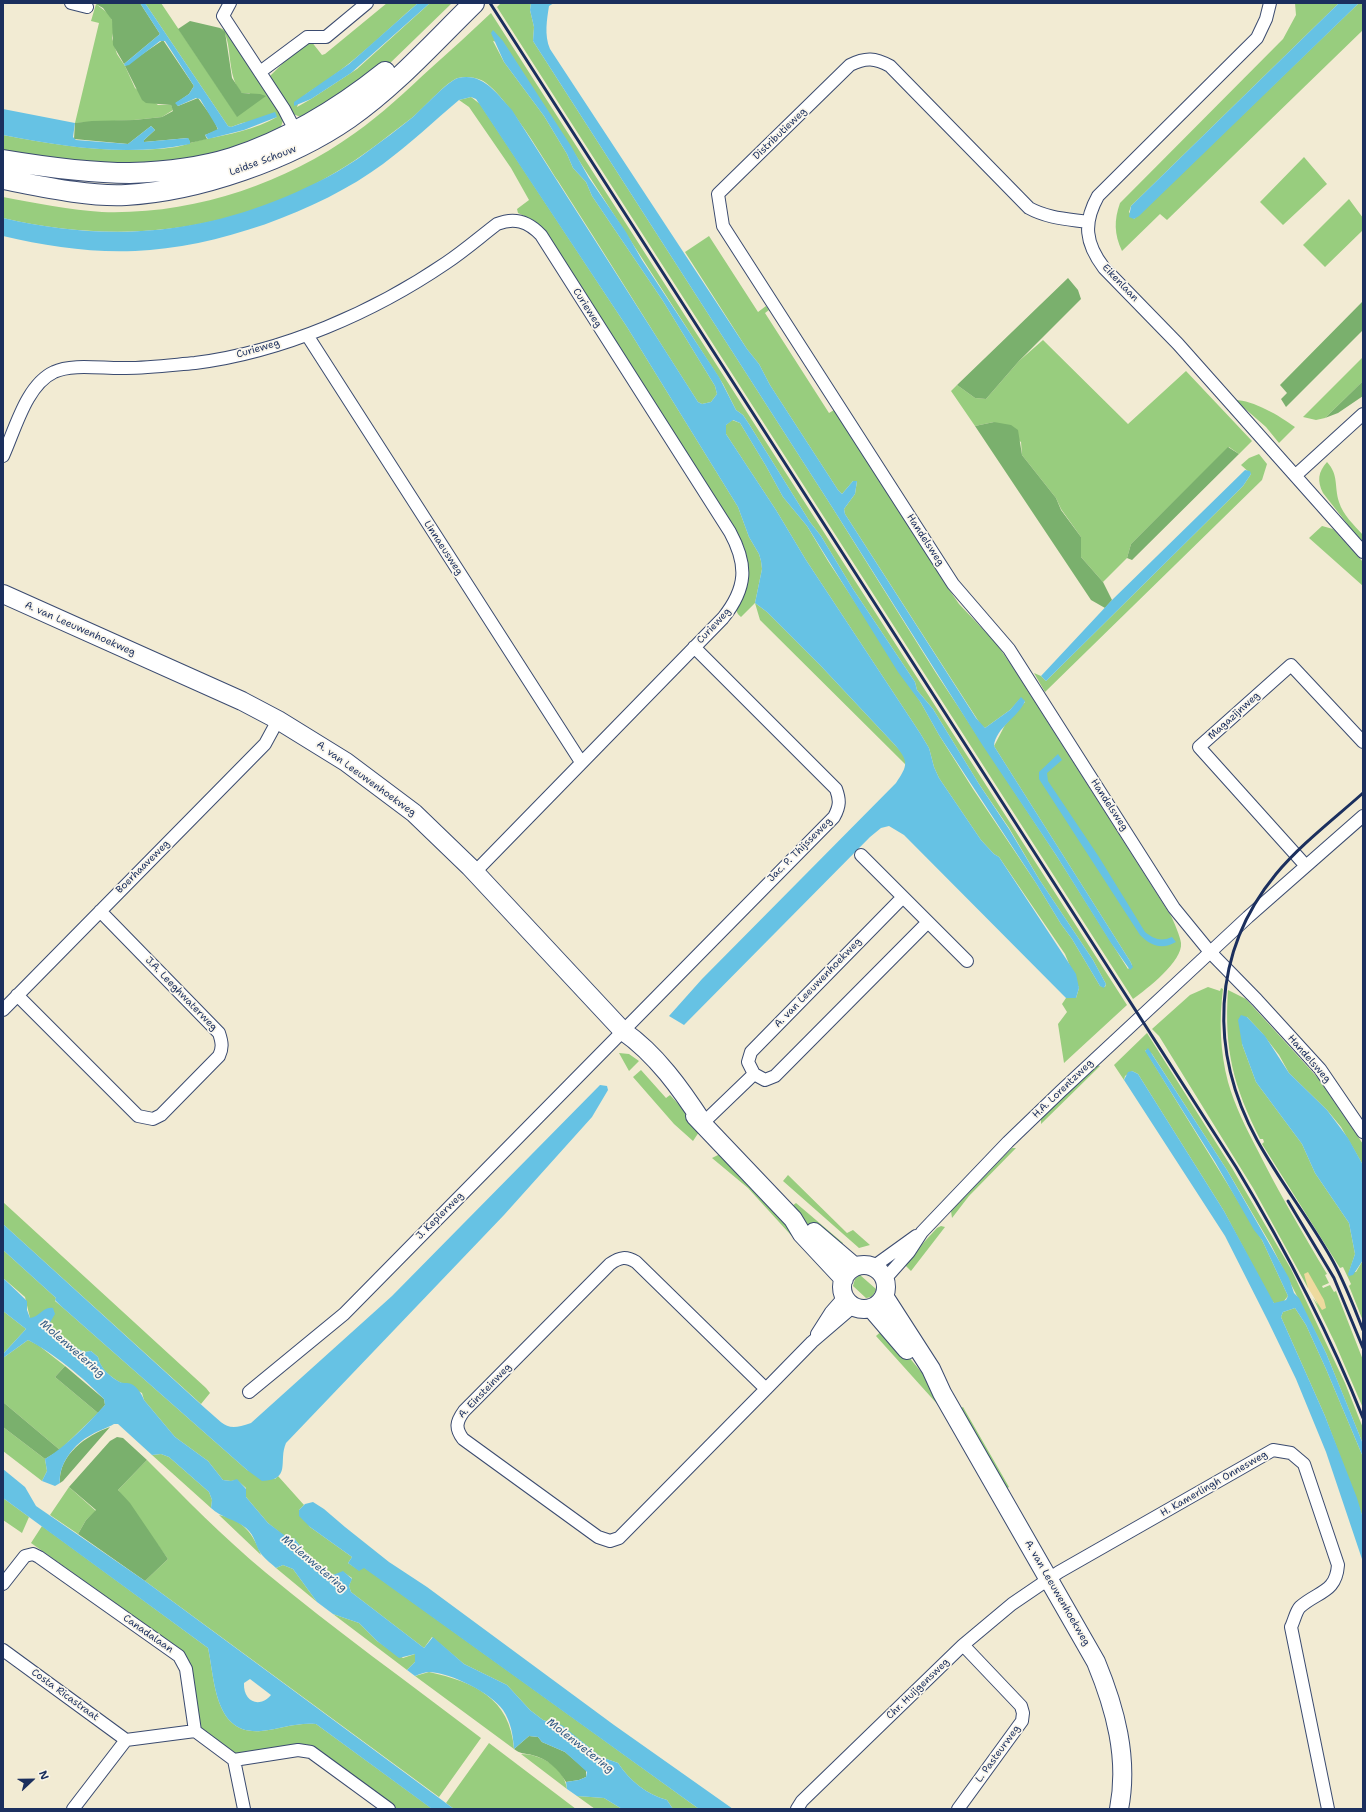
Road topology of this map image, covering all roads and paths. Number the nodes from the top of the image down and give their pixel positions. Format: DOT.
graph roads {
  1 [pos="71,3"];
  2 [pos="230,3"];
  3 [pos="367,3"];
  4 [pos="458,3"];
  5 [pos="474,3"];
  6 [pos="1270,3"];
  7 [pos="87,7"];
  8 [pos="260,72"];
  9 [pos="299,138"];
  10 [pos="3,160"];
  11 [pos="3,179"];
  12 [pos="1087,222"];
  13 [pos="307,335"];
  14 [pos="1363,414"];
  15 [pos="3,456"];
  16 [pos="875,462"];
  17 [pos="1296,476"];
  18 [pos="1363,552"];
  19 [pos="3,594"];
  20 [pos="694,647"];
  21 [pos="278,720"];
  22 [pos="1363,742"];
  23 [pos="581,762"];
  24 [pos="1363,816"];
  25 [pos="861,856"];
  26 [pos="1306,866"];
  27 [pos="475,872"];
  28 [pos="903,898"];
  29 [pos="100,911"];
  30 [pos="927,923"];
  31 [pos="1210,952"];
  32 [pos="967,962"];
  33 [pos="18,995"];
  34 [pos="3,1010"];
  35 [pos="623,1031"];
  36 [pos="754,1074"];
  37 [pos="703,1123"];
  38 [pos="1363,1132"];
  39 [pos="922,1232"];
  40 [pos="864,1287"];
  41 [pos="766,1389"];
  42 [pos="249,1392"];
  43 [pos="1049,1579"];
  44 [pos="3,1584"];
  45 [pos="963,1645"];
  46 [pos="3,1650"];
  47 [pos="195,1731"];
  48 [pos="126,1740"];
  49 [pos="234,1760"];
  50 [pos="73,1809"];
  51 [pos="244,1809"];
  52 [pos="390,1809"];
  53 [pos="797,1809"];
  54 [pos="958,1809"];
  55 [pos="1118,1809"];
  56 [pos="1328,1809"];
  1 -- 7 [label="street"];
  2 -- 8 [label="street"];
  3 -- 8 [label="street"];
  4 -- 9 [label="main road, Leidse Schouw"];
  5 -- 9 [label="main road, Leidse Schouw"];
  6 -- 12 [label="street, Eikenlaan"];
  8 -- 9 [label="street"];
  9 -- 10 [label="main road, Leidse Schouw"];
  9 -- 11 [label="main road, Leidse Schouw"];
  12 -- 16 [label="street, Distributieweg"];
  12 -- 17 [label="street, Eikenlaan"];
  13 -- 15 [label="street, Curieweg"];
  13 -- 20 [label="street, Curieweg"];
  13 -- 23 [label="street, Linnaeusweg"];
  14 -- 17 [label="street"];
  16 -- 31 [label="street, Handelsweg"];
  17 -- 18 [label="street, Eikenlaan"];
  19 -- 21 [label="street, A. van Leeuwenhoekweg"];
  20 -- 23 [label="street, Curieweg"];
  20 -- 35 [label="street, Jac. P. Thijsseweg"];
  21 -- 27 [label="street, A. van Leeuwenhoekweg"];
  21 -- 29 [label="street, Boerhaaveweg"];
  22 -- 26 [label="street, Magazijnweg"];
  23 -- 27 [label="street, Curieweg"];
  24 -- 26 [label="street"];
  25 -- 28 [label="street"];
  26 -- 31 [label="street"];
  27 -- 35 [label="street, A. van Leeuwenhoekweg"];
  28 -- 30 [label="street"];
  28 -- 36 [label="street, A. van Leeuwenhoekweg"];
  29 -- 33 [label="street, Boerhaaveweg"];
  29 -- 33 [label="street, J.A. Leeghwaterweg"];
  30 -- 32 [label="street"];
  30 -- 36 [label="street"];
  31 -- 38 [label="street, Handelsweg"];
  31 -- 39 [label="street, H.A. Lorentzweg"];
  33 -- 34 [label="street, Boerhaaveweg"];
  35 -- 37 [label="street, A. van Leeuwenhoekweg"];
  35 -- 42 [label="street, J. Keplerweg"];
  36 -- 37 [label="street"];
  37 -- 40 [label="street, A. van Leeuwenhoekweg"];
  39 -- 40 [label="street, H.A. Lorentzweg"];
  39 -- 40 [label="street, H.A. Lorentzweg"];
  40 -- 41 [label="street, A. Einsteinweg"];
  40 -- 43 [label="street, A. van Leeuwenhoekweg"];
  41 -- 41 [label="street, A. Einsteinweg"];
  43 -- 45 [label="street, Chr. Huijgensweg"];
  43 -- 55 [label="street, A. van Leeuwenhoekweg"];
  43 -- 56 [label="street, H. Kamerlingh Onnesweg"];
  44 -- 47 [label="street, Canadalaan"];
  45 -- 53 [label="street, Chr. Huijgensweg"];
  45 -- 54 [label="street, L. Pasteurweg"];
  46 -- 48 [label="street, Costa Ricastraat"];
  47 -- 48 [label="street"];
  47 -- 49 [label="street"];
  48 -- 50 [label="street"];
  49 -- 51 [label="street"];
  49 -- 52 [label="street"];
}
